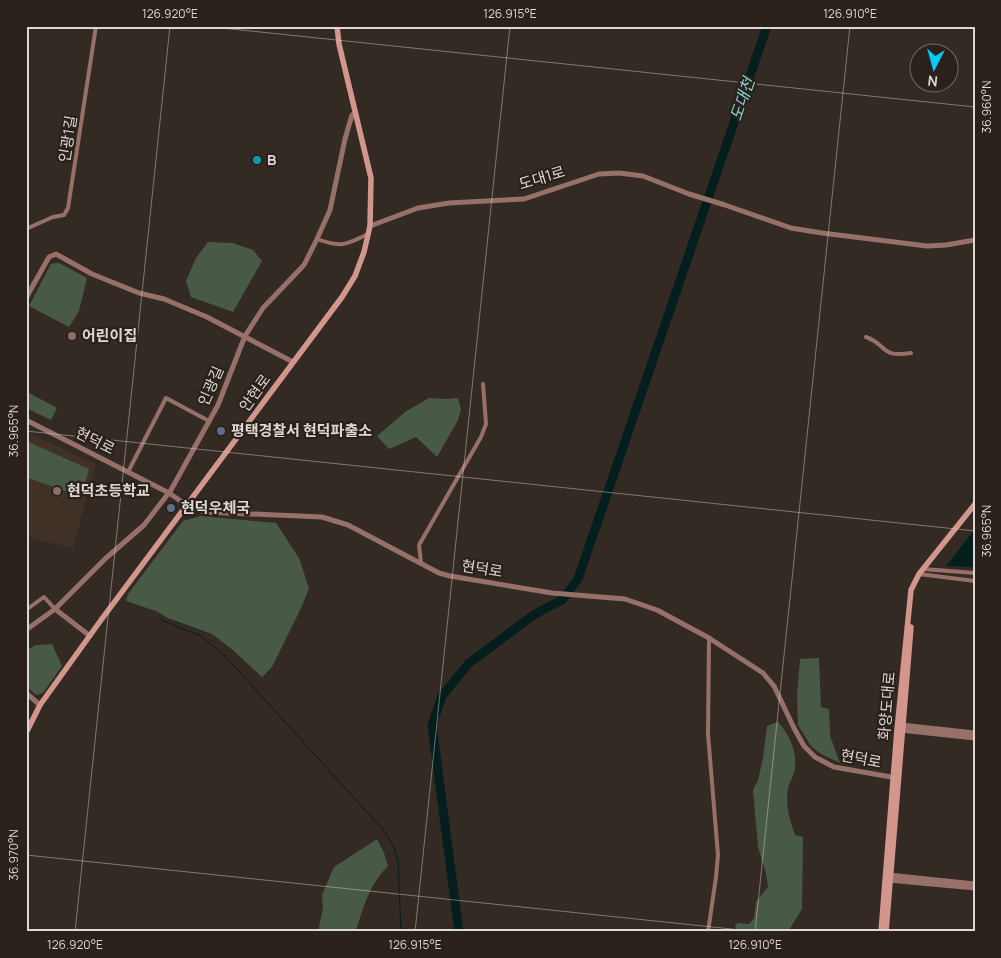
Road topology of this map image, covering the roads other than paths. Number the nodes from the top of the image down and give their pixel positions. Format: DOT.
graph roads {
  1 [pos="96,26"];
  2 [pos="337,26"];
  3 [pos="355,113"];
  4 [pos="370,226"];
  5 [pos="26,229"];
  6 [pos="368,234"];
  7 [pos="317,239"];
  8 [pos="975,240"];
  9 [pos="26,298"];
  10 [pos="245,336"];
  11 [pos="866,337"];
  12 [pos="911,353"];
  13 [pos="294,362"];
  14 [pos="483,384"];
  15 [pos="26,420"];
  16 [pos="209,421"];
  17 [pos="128,472"];
  18 [pos="168,492"];
  19 [pos="975,504"];
  20 [pos="188,506"];
  21 [pos="975,508"];
  22 [pos="421,563"];
  23 [pos="922,572"];
  24 [pos="975,573"];
  25 [pos="975,581"];
  26 [pos="55,609"];
  27 [pos="26,610"];
  28 [pos="26,630"];
  29 [pos="90,636"];
  30 [pos="709,638"];
  31 [pos="26,693"];
  32 [pos="40,706"];
  33 [pos="900,728"];
  34 [pos="26,733"];
  35 [pos="975,733"];
  36 [pos="975,738"];
  37 [pos="896,778"];
  38 [pos="889,878"];
  39 [pos="975,884"];
  40 [pos="975,888"];
  41 [pos="708,932"];
  42 [pos="881,932"];
  43 [pos="886,932"];
  1 -- 5 [label="street, 인광1길"];
  2 -- 3 [label="main road, 안현로"];
  3 -- 4 [label="main road, 안현로"];
  3 -- 7 [label="street, 인광길"];
  4 -- 6 [label="main road, 안현로"];
  4 -- 8 [label="street, 도대1로"];
  6 -- 7 [label="street"];
  6 -- 13 [label="main road, 안현로"];
  7 -- 10 [label="street, 인광길"];
  9 -- 10 [label="street"];
  10 -- 13 [label="street"];
  10 -- 16 [label="street, 인광길"];
  11 -- 12 [label="street"];
  13 -- 20 [label="main road, 안현로"];
  14 -- 22 [label="street"];
  15 -- 17 [label="street, 현덕로"];
  16 -- 17 [label="street"];
  16 -- 18 [label="street, 인광길"];
  17 -- 18 [label="street, 현덕로"];
  18 -- 20 [label="street, 현덕로"];
  18 -- 26 [label="street, 인광길"];
  19 -- 23 [label="main road, 화양도대로"];
  20 -- 22 [label="street, 현덕로"];
  20 -- 29 [label="main road, 안현로"];
  21 -- 23 [label="main road, 화양도대로"];
  22 -- 30 [label="street, 현덕로"];
  23 -- 24 [label="street"];
  23 -- 25 [label="street"];
  23 -- 33 [label="main road, 화양도대로"];
  26 -- 27 [label="street"];
  26 -- 28 [label="street, 인광길"];
  26 -- 29 [label="street"];
  29 -- 32 [label="main road, 안현로"];
  30 -- 37 [label="street, 현덕로"];
  30 -- 41 [label="street"];
  31 -- 32 [label="street"];
  32 -- 34 [label="main road, 안현로"];
  33 -- 35 [label="street"];
  33 -- 36 [label="street"];
  33 -- 37 [label="main road, 화양도대로"];
  37 -- 38 [label="main road, 화양도대로"];
  38 -- 39 [label="street"];
  38 -- 40 [label="street"];
  38 -- 42 [label="main road, 화양도대로"];
  38 -- 43 [label="main road, 화양도대로"];
}
